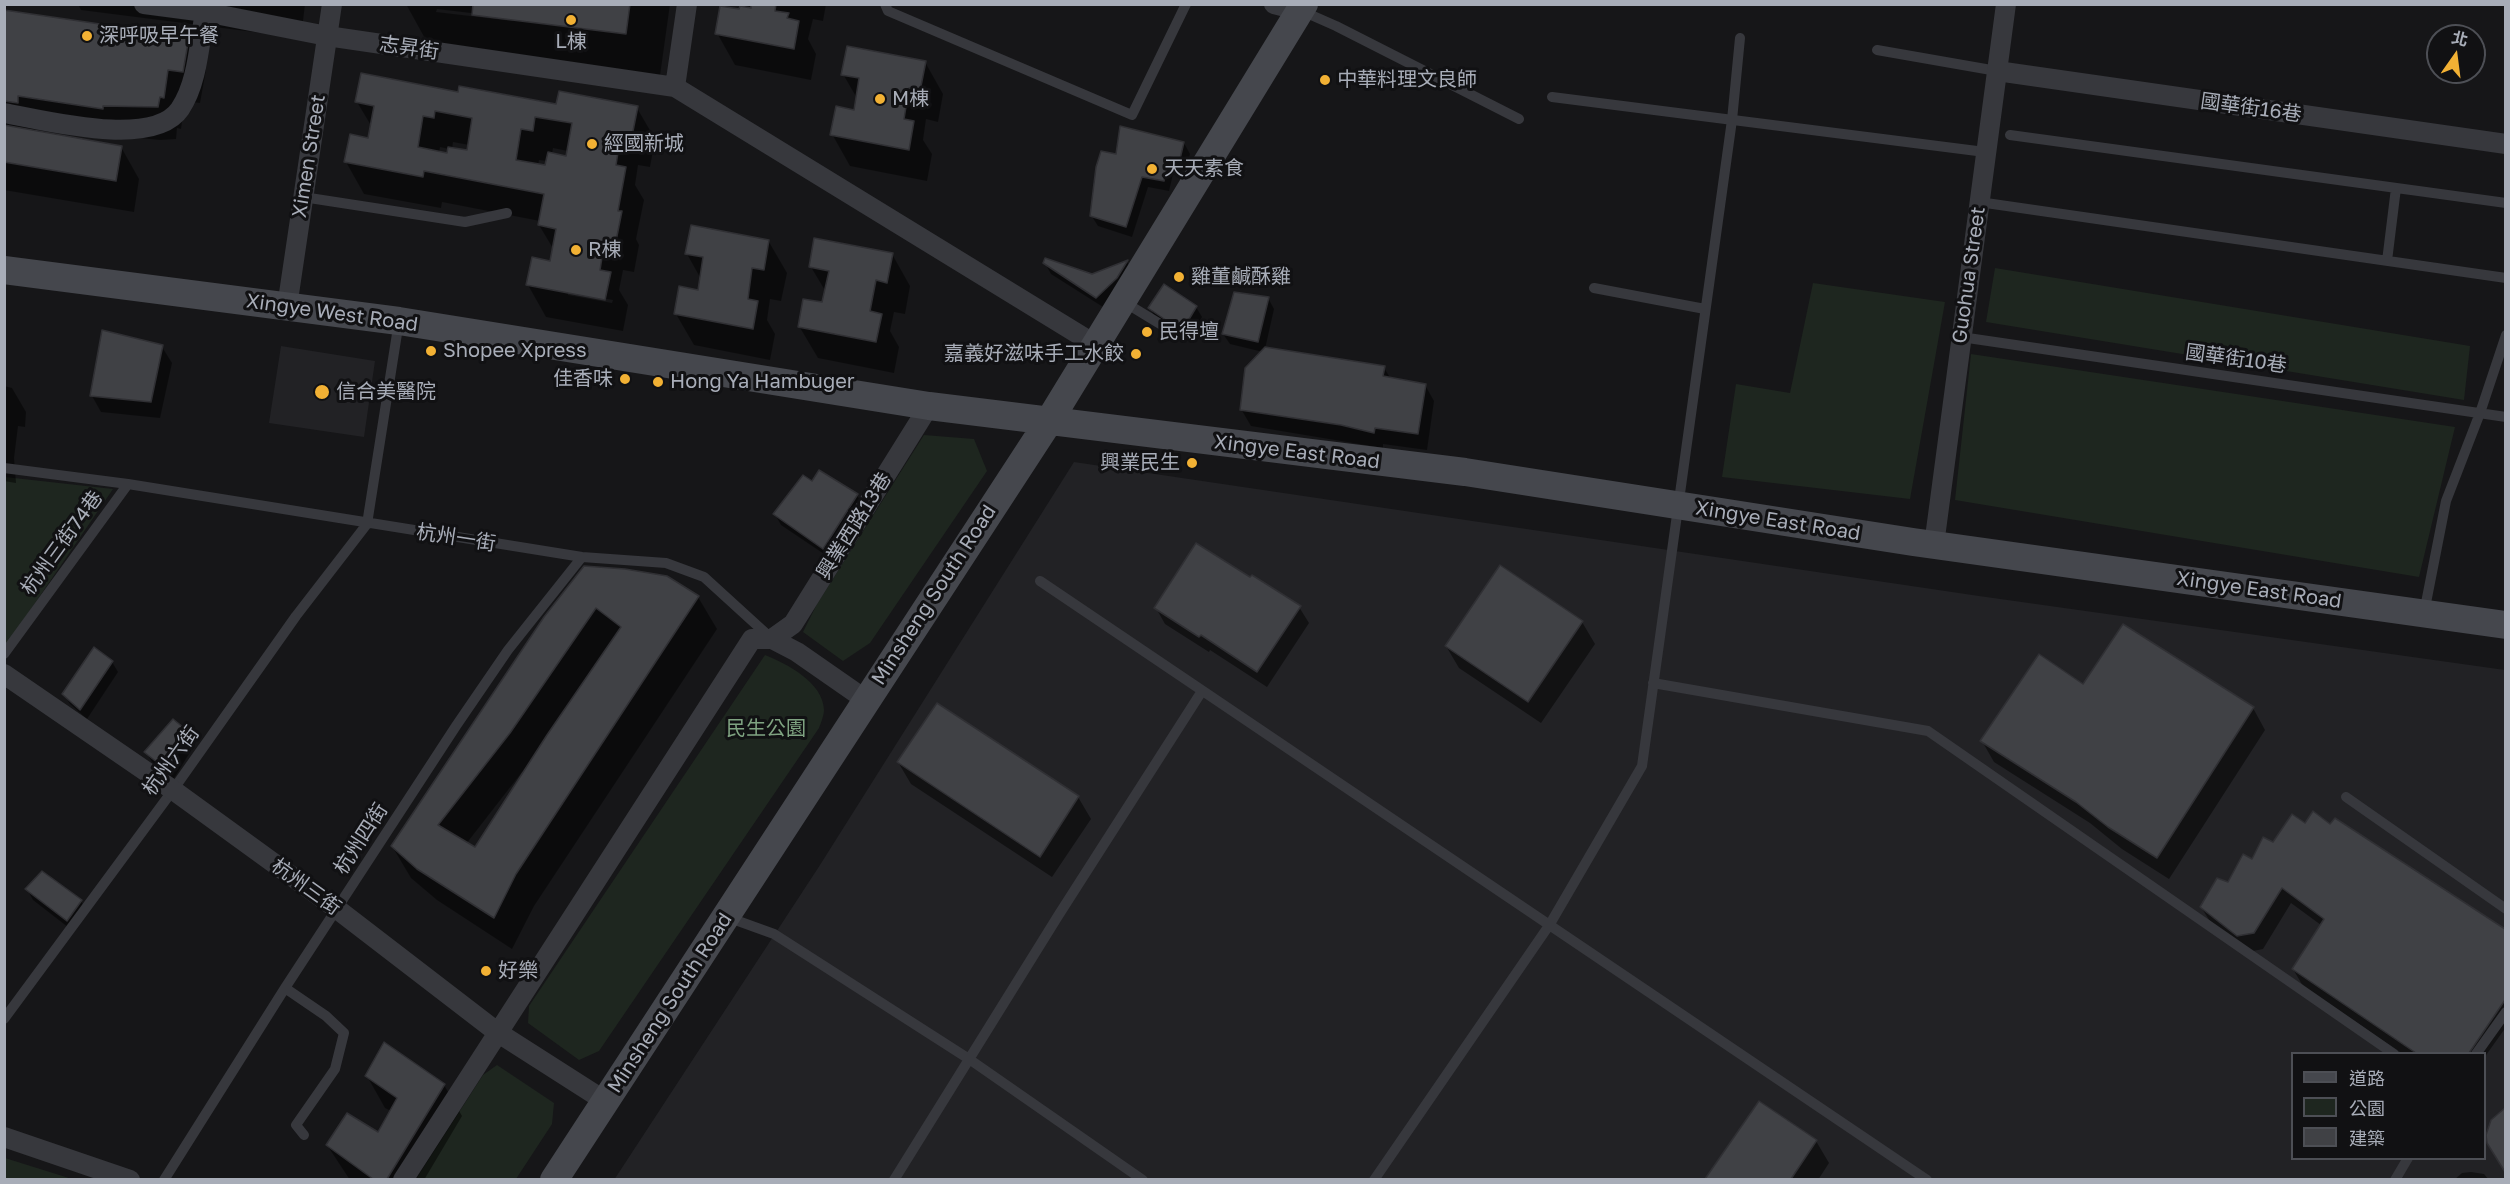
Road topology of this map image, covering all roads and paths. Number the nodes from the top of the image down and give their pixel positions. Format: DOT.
graph roads {
  1 [pos="144,4"];
  2 [pos="332,4"];
  3 [pos="687,4"];
  4 [pos="885,4"];
  5 [pos="1186,4"];
  6 [pos="1274,4"];
  7 [pos="2006,4"];
  8 [pos="1303,8"];
  9 [pos="204,12"];
  10 [pos="327,36"];
  11 [pos="1740,38"];
  12 [pos="1877,50"];
  13 [pos="1997,71"];
  14 [pos="675,87"];
  15 [pos="1552,97"];
  16 [pos="4,113"];
  17 [pos="1519,119"];
  18 [pos="1732,120"];
  19 [pos="2010,135"];
  20 [pos="2505,144"];
  21 [pos="1985,152"];
  22 [pos="2396,188"];
  23 [pos="303,197"];
  24 [pos="1979,202"];
  25 [pos="2505,203"];
  26 [pos="507,213"];
  27 [pos="2386,261"];
  28 [pos="4,270"];
  29 [pos="2505,278"];
  30 [pos="1594,288"];
  31 [pos="1122,301"];
  32 [pos="287,307"];
  33 [pos="1705,309"];
  34 [pos="399,321"];
  35 [pos="1170,330"];
  36 [pos="2505,335"];
  37 [pos="1961,337"];
  38 [pos="1096,345"];
  39 [pos="929,406"];
  40 [pos="2480,413"];
  41 [pos="2505,417"];
  42 [pos="1049,422"];
  43 [pos="4,468"];
  44 [pos="128,484"];
  45 [pos="1677,505"];
  46 [pos="367,524"];
  47 [pos="1934,545"];
  48 [pos="582,557"];
  49 [pos="1040,580"];
  50 [pos="2424,614"];
  51 [pos="2505,625"];
  52 [pos="772,639"];
  53 [pos="4,654"];
  54 [pos="4,674"];
  55 [pos="1653,683"];
  56 [pos="1202,691"];
  57 [pos="866,700"];
  58 [pos="173,790"];
  59 [pos="2346,797"];
  60 [pos="337,909"];
  61 [pos="2505,909"];
  62 [pos="727,917"];
  63 [pos="1550,924"];
  64 [pos="285,988"];
  65 [pos="2505,1012"];
  66 [pos="4,1019"];
  67 [pos="497,1032"];
  68 [pos="2393,1052"];
  69 [pos="2477,1052"];
  70 [pos="969,1059"];
  71 [pos="605,1101"];
  72 [pos="304,1135"];
  73 [pos="4,1137"];
  74 [pos="2407,1160"];
  75 [pos="130,1179"];
  76 [pos="164,1179"];
  77 [pos="403,1179"];
  78 [pos="554,1179"];
  79 [pos="894,1179"];
  80 [pos="1143,1179"];
  81 [pos="1374,1179"];
  82 [pos="1927,1179"];
  83 [pos="2395,1179"];
  1 -- 9 [label="street, 志昇街"];
  2 -- 10 [label="street, Ximen Street"];
  3 -- 14 [label="street"];
  4 -- 5 [label="lane"];
  6 -- 8 [label="street"];
  7 -- 13 [label="street, Guohua Street"];
  8 -- 17 [label="lane"];
  8 -- 31 [label="street, Minsheng South Road"];
  9 -- 10 [label="street, 志昇街"];
  9 -- 16 [label="street"];
  10 -- 14 [label="street, 志昇街"];
  10 -- 23 [label="street, Ximen Street"];
  11 -- 18 [label="lane"];
  12 -- 13 [label="lane"];
  13 -- 20 [label="street, 國華街16巷"];
  13 -- 21 [label="street, Guohua Street"];
  14 -- 38 [label="street"];
  15 -- 18 [label="lane"];
  18 -- 21 [label="lane"];
  18 -- 33 [label="lane"];
  19 -- 22 [label="lane"];
  21 -- 24 [label="street, Guohua Street"];
  22 -- 25 [label="lane"];
  22 -- 27 [label="lane"];
  23 -- 26 [label="lane"];
  23 -- 32 [label="street, Ximen Street"];
  24 -- 27 [label="lane"];
  24 -- 37 [label="street, Guohua Street"];
  27 -- 29 [label="lane"];
  28 -- 32 [label="street, Xingye West Road"];
  30 -- 33 [label="lane"];
  31 -- 35 [label="lane"];
  31 -- 38 [label="street, Minsheng South Road"];
  32 -- 34 [label="street, Xingye West Road"];
  33 -- 45 [label="lane"];
  34 -- 39 [label="street, Xingye West Road"];
  34 -- 46 [label="lane"];
  36 -- 40 [label="lane"];
  37 -- 40 [label="lane, 國華街10巷"];
  37 -- 47 [label="street, Guohua Street"];
  38 -- 42 [label="street, Minsheng South Road"];
  39 -- 42 [label="street, Xingye West Road"];
  39 -- 52 [label="street, 興業西路13巷"];
  40 -- 41 [label="lane, 國華街10巷"];
  40 -- 50 [label="lane"];
  42 -- 45 [label="street, Xingye East Road"];
  42 -- 57 [label="street, Minsheng South Road"];
  43 -- 44 [label="lane, 杭州一街"];
  44 -- 46 [label="lane, 杭州一街"];
  44 -- 53 [label="lane, 杭州三街74巷"];
  45 -- 47 [label="street, Xingye East Road"];
  45 -- 55 [label="lane"];
  46 -- 48 [label="lane, 杭州一街"];
  46 -- 58 [label="lane, 杭州六街"];
  47 -- 50 [label="street, Xingye East Road"];
  48 -- 52 [label="lane, 杭州一街"];
  48 -- 60 [label="lane, 杭州四街"];
  49 -- 56 [label="lane"];
  50 -- 51 [label="street, Xingye East Road"];
  52 -- 57 [label="street, 杭州一街"];
  52 -- 67 [label="street"];
  54 -- 58 [label="street, 杭州三街"];
  55 -- 63 [label="lane"];
  55 -- 68 [label="lane"];
  56 -- 63 [label="lane"];
  56 -- 70 [label="lane"];
  57 -- 62 [label="street, Minsheng South Road"];
  58 -- 60 [label="street, 杭州三街"];
  58 -- 66 [label="lane, 杭州六街"];
  59 -- 61 [label="lane"];
  60 -- 64 [label="lane, 杭州四街"];
  60 -- 67 [label="street, 杭州三街"];
  62 -- 70 [label="lane"];
  62 -- 71 [label="street, Minsheng South Road"];
  63 -- 81 [label="lane"];
  63 -- 82 [label="lane"];
  64 -- 72 [label="lane"];
  64 -- 76 [label="lane, 杭州四街"];
  65 -- 69 [label="lane"];
  67 -- 71 [label="street, 杭州三街"];
  67 -- 77 [label="street"];
  70 -- 79 [label="lane"];
  70 -- 80 [label="lane"];
  71 -- 78 [label="street, Minsheng South Road"];
  73 -- 75 [label="street"];
  74 -- 83 [label="lane"];
}
